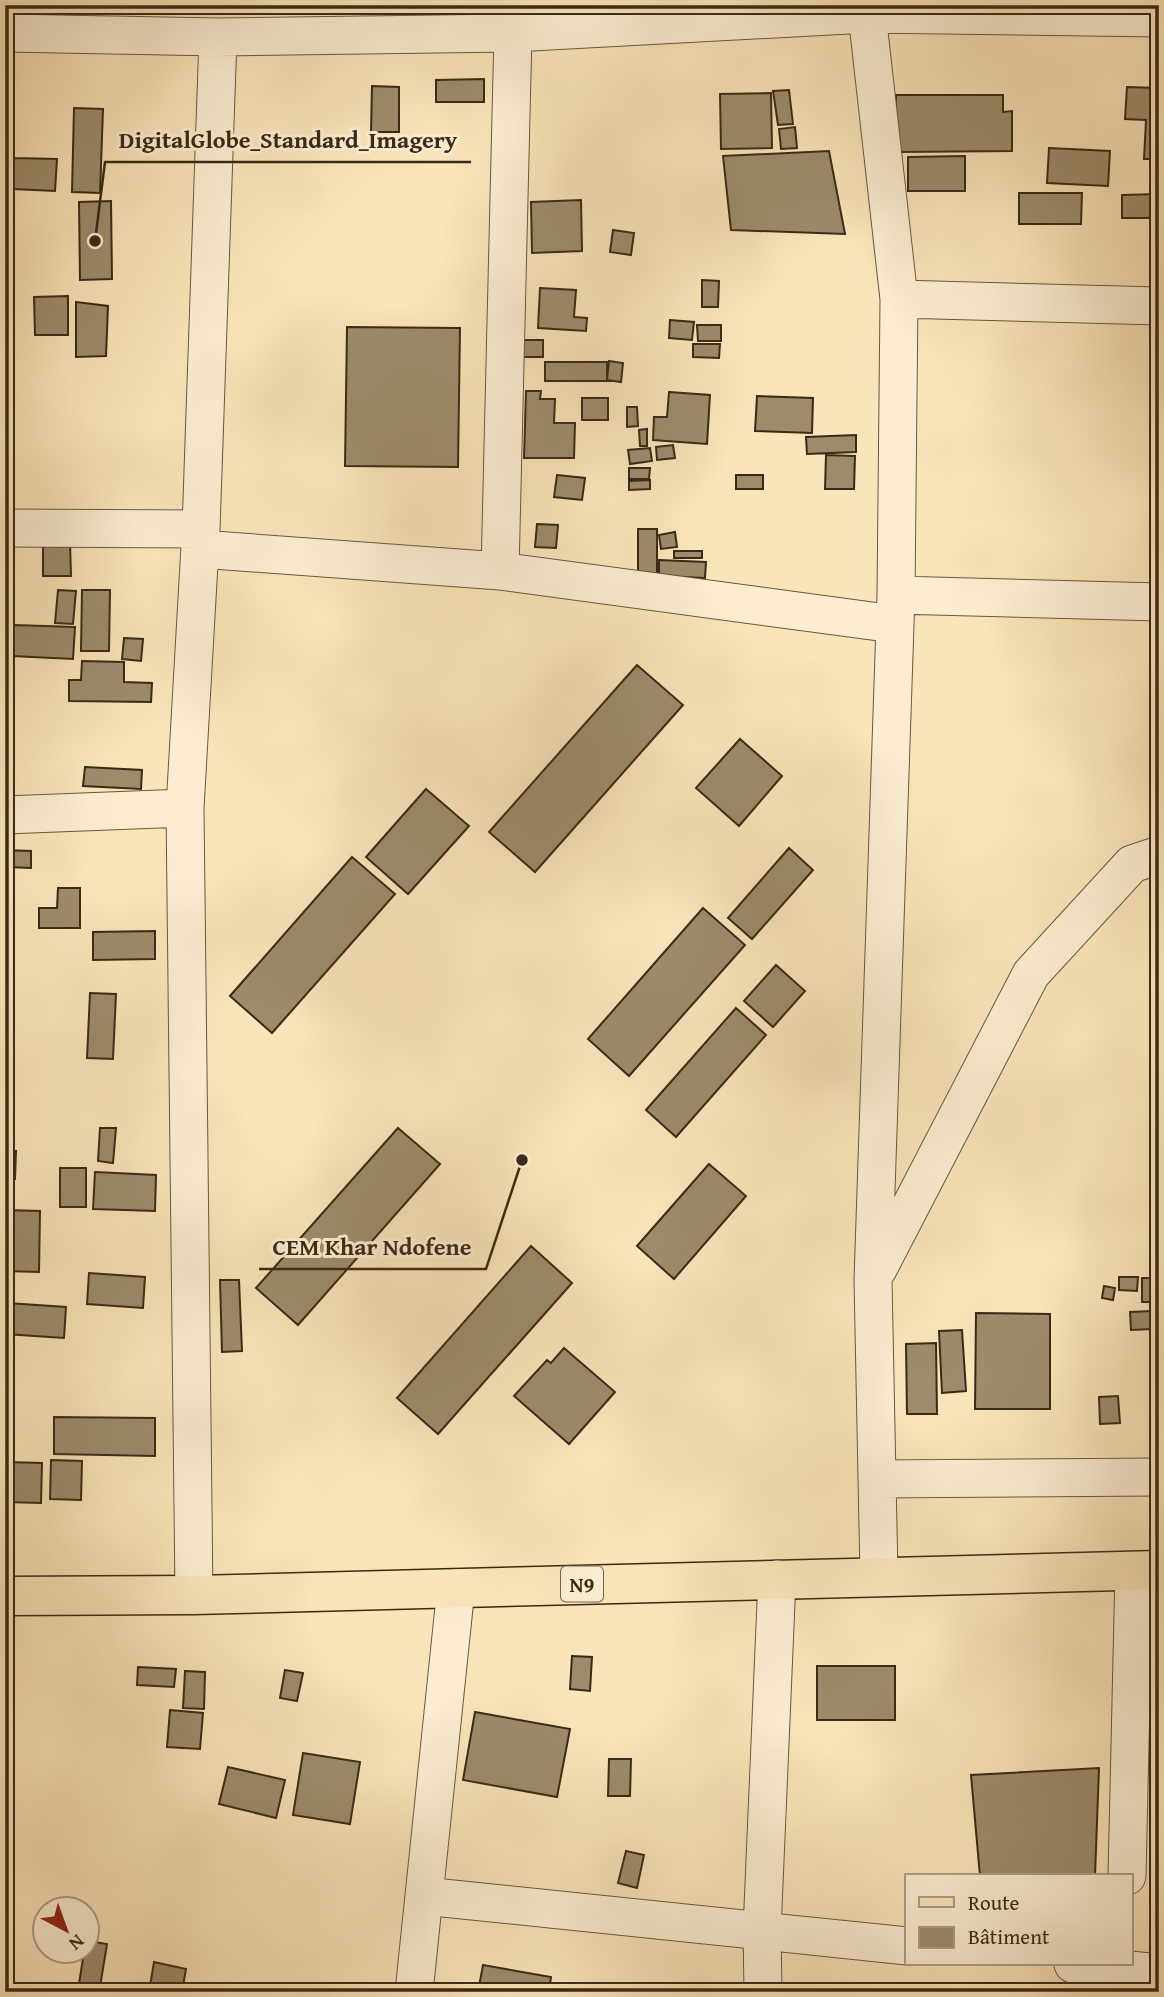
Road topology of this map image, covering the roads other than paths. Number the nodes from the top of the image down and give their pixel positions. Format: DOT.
graph roads {
  1 [pos="867,10"];
  2 [pos="1159,18"];
  3 [pos="427,19"];
  4 [pos="5,33"];
  5 [pos="513,33"];
  6 [pos="218,37"];
  7 [pos="899,299"];
  8 [pos="1159,306"];
  9 [pos="5,528"];
  10 [pos="201,539"];
  11 [pos="500,571"];
  12 [pos="1159,602"];
  13 [pos="895,610"];
  14 [pos="185,808"];
  15 [pos="5,815"];
  16 [pos="1159,855"];
  17 [pos="873,1280"];
  18 [pos="1159,1477"];
  19 [pos="877,1479"];
  20 [pos="1146,1571"];
  21 [pos="879,1576"];
  22 [pos="777,1579"];
  23 [pos="456,1588"];
  24 [pos="194,1595"];
  25 [pos="5,1596"];
  26 [pos="1127,1874"];
  27 [pos="424,1896"];
  28 [pos="762,1931"];
  29 [pos="905,1946"];
  30 [pos="1104,1966"];
  31 [pos="1136,1968"];
  32 [pos="414,1992"];
  33 [pos="763,1992"];
  1 -- 2 [label="street"];
  1 -- 5 [label="street"];
  1 -- 7 [label="street"];
  3 -- 5 [label="street"];
  3 -- 6 [label="street"];
  4 -- 6 [label="street"];
  5 -- 11 [label="street"];
  6 -- 10 [label="street"];
  7 -- 8 [label="street"];
  7 -- 13 [label="street"];
  9 -- 10 [label="street"];
  10 -- 11 [label="street"];
  10 -- 14 [label="street"];
  11 -- 13 [label="street"];
  12 -- 13 [label="street"];
  13 -- 17 [label="street"];
  14 -- 15 [label="street"];
  14 -- 24 [label="street"];
  16 -- 17 [label="street"];
  17 -- 19 [label="street"];
  18 -- 19 [label="street"];
  19 -- 21 [label="street"];
  20 -- 21 [label="main road, N9"];
  20 -- 26 [label="street"];
  21 -- 22 [label="main road, N9"];
  22 -- 23 [label="main road, N9"];
  22 -- 28 [label="street"];
  23 -- 24 [label="main road, N9"];
  23 -- 27 [label="street"];
  24 -- 25 [label="main road, N9"];
  27 -- 28 [label="street"];
  27 -- 32 [label="street"];
  28 -- 29 [label="street"];
  28 -- 33 [label="street"];
  30 -- 31 [label="street"];
}
